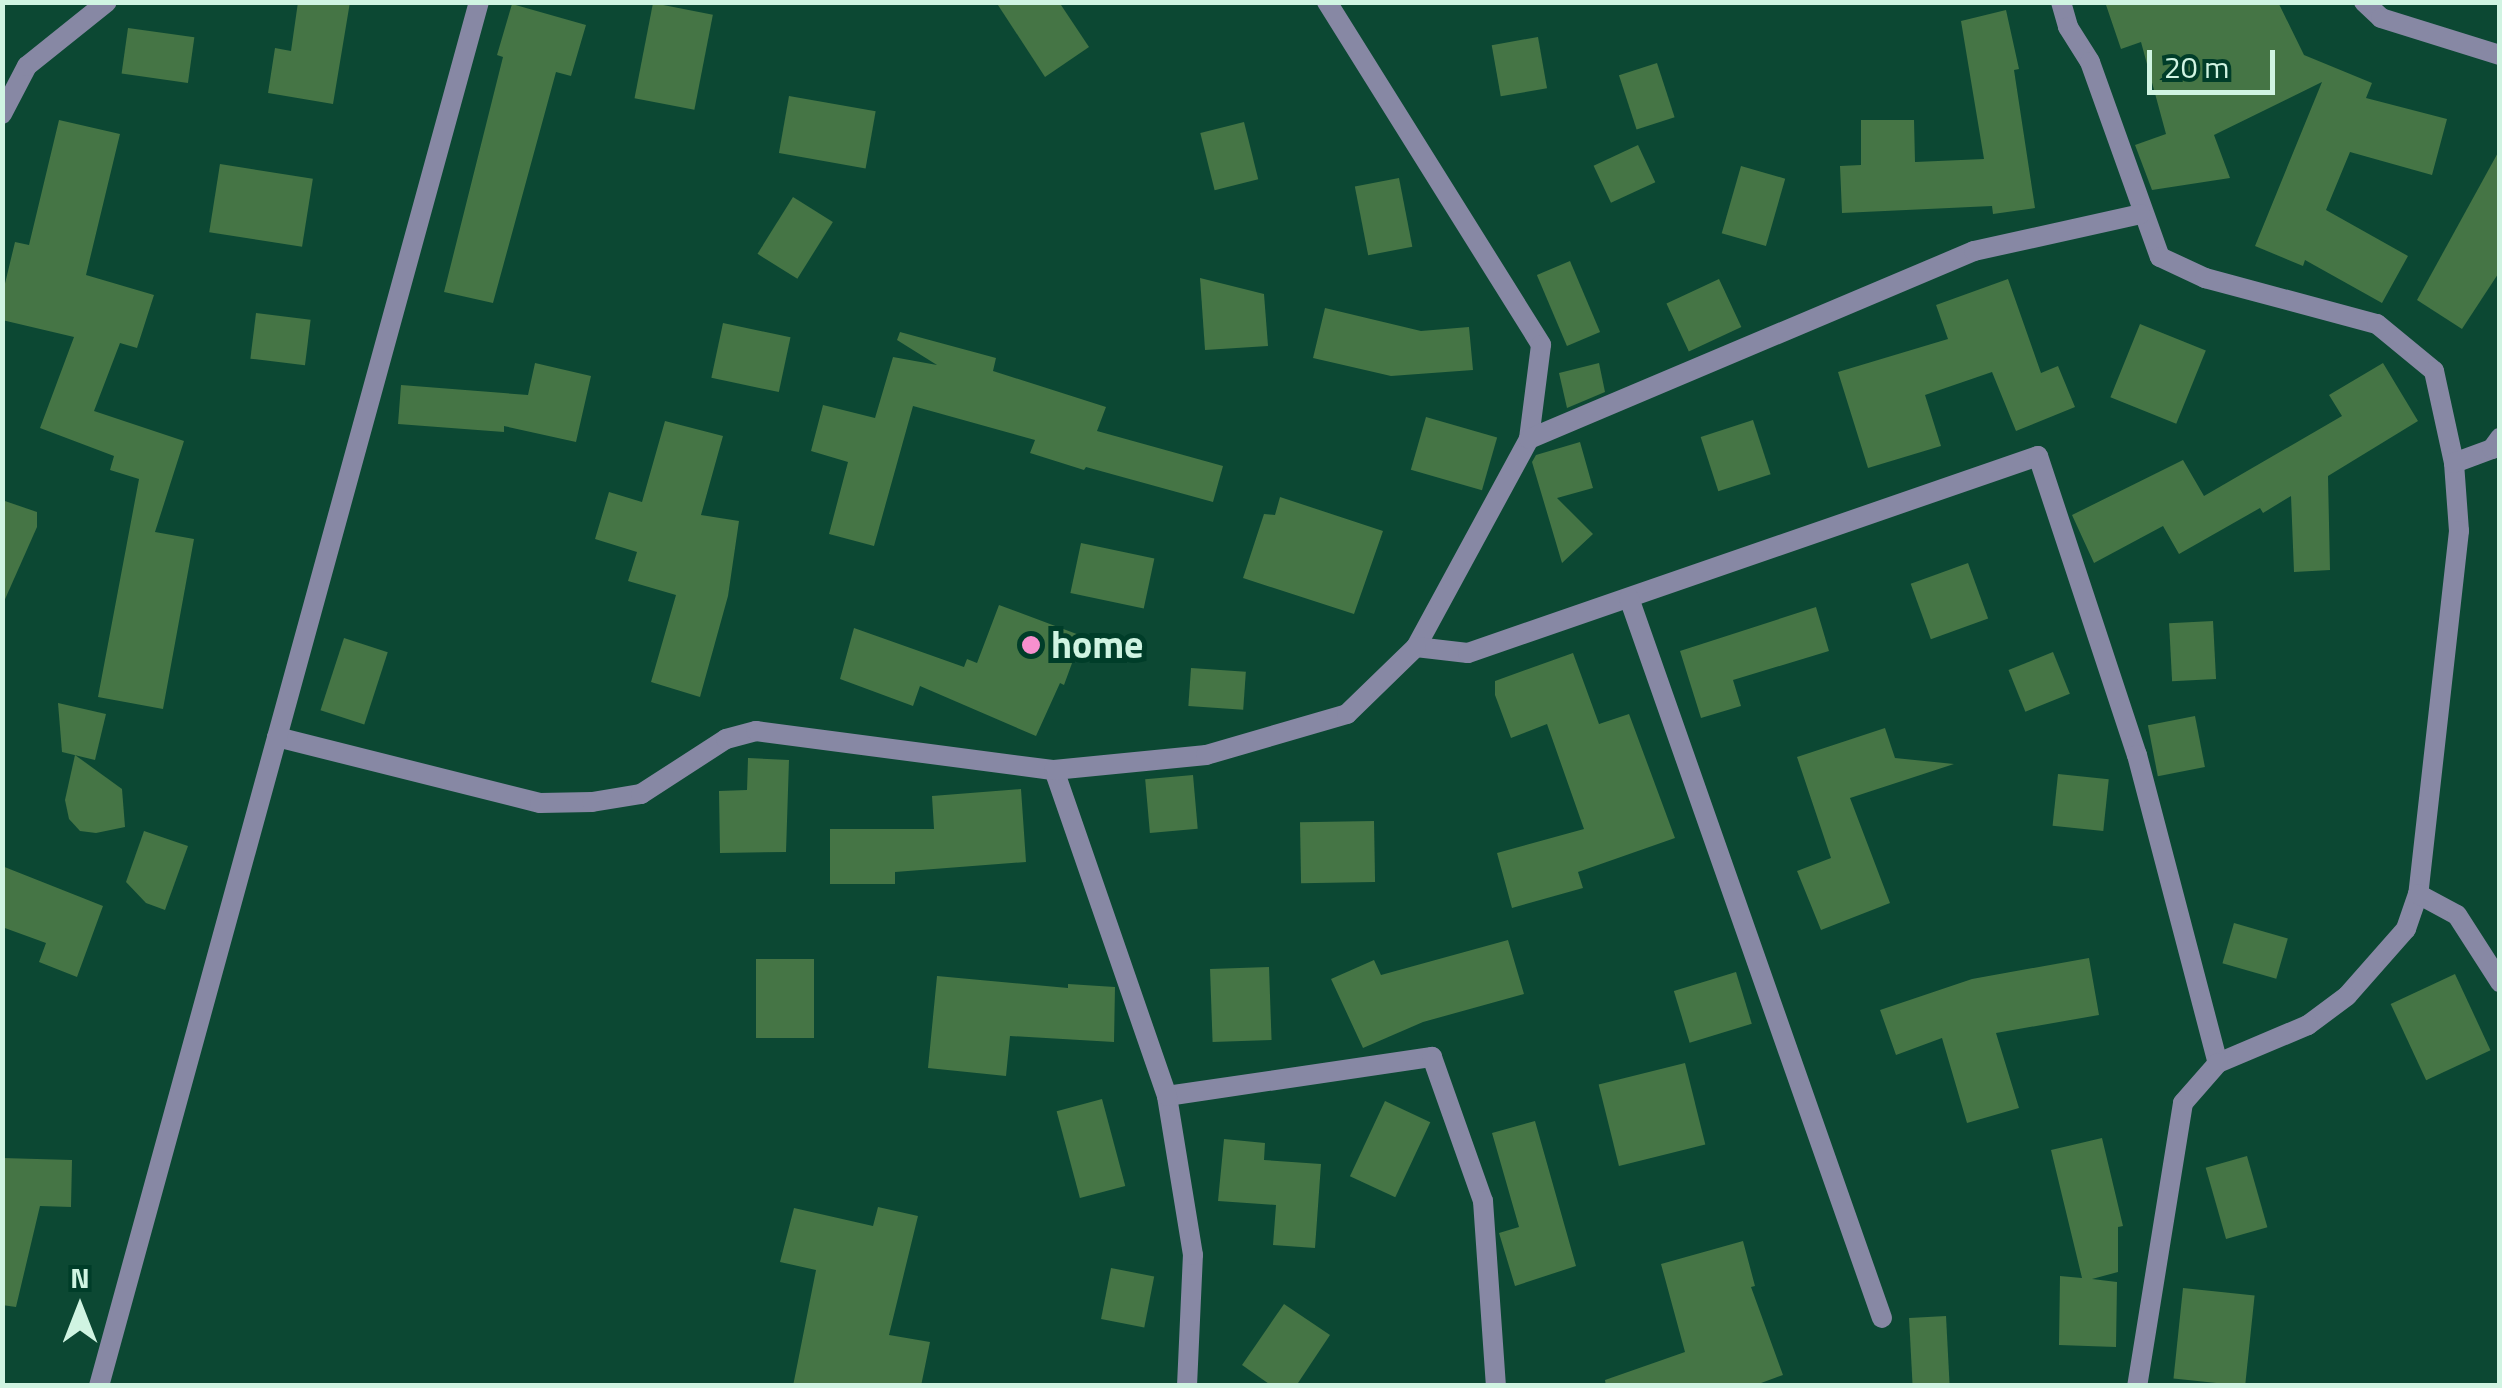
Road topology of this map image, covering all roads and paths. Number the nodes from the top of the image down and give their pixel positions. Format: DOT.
graph roads {
  1 [pos="107,2"];
  2 [pos="480,2"];
  3 [pos="1327,2"];
  4 [pos="2061,2"];
  5 [pos="2364,2"];
  6 [pos="2500,55"];
  7 [pos="2,114"];
  8 [pos="2141,214"];
  9 [pos="1529,438"];
  10 [pos="2500,438"];
  11 [pos="2454,464"];
  12 [pos="1630,598"];
  13 [pos="1416,647"];
  14 [pos="277,737"];
  15 [pos="1054,770"];
  16 [pos="2418,894"];
  17 [pos="2500,982"];
  18 [pos="2218,1063"];
  19 [pos="1166,1096"];
  20 [pos="1882,1318"];
  21 [pos="99,1386"];
  22 [pos="1187,1386"];
  23 [pos="1496,1386"];
  24 [pos="2137,1386"];
  1 -- 7 [label="street"];
  2 -- 14 [label="street"];
  3 -- 9 [label="street"];
  4 -- 8 [label="street"];
  5 -- 6 [label="street"];
  8 -- 9 [label="street"];
  8 -- 11 [label="street"];
  9 -- 13 [label="street"];
  10 -- 11 [label="street"];
  11 -- 16 [label="street"];
  12 -- 13 [label="street"];
  12 -- 18 [label="street"];
  12 -- 20 [label="street"];
  13 -- 15 [label="street"];
  14 -- 15 [label="street"];
  14 -- 21 [label="street"];
  15 -- 19 [label="street"];
  16 -- 17 [label="street"];
  16 -- 18 [label="street"];
  18 -- 24 [label="street"];
  19 -- 22 [label="street"];
  19 -- 23 [label="street"];
}
